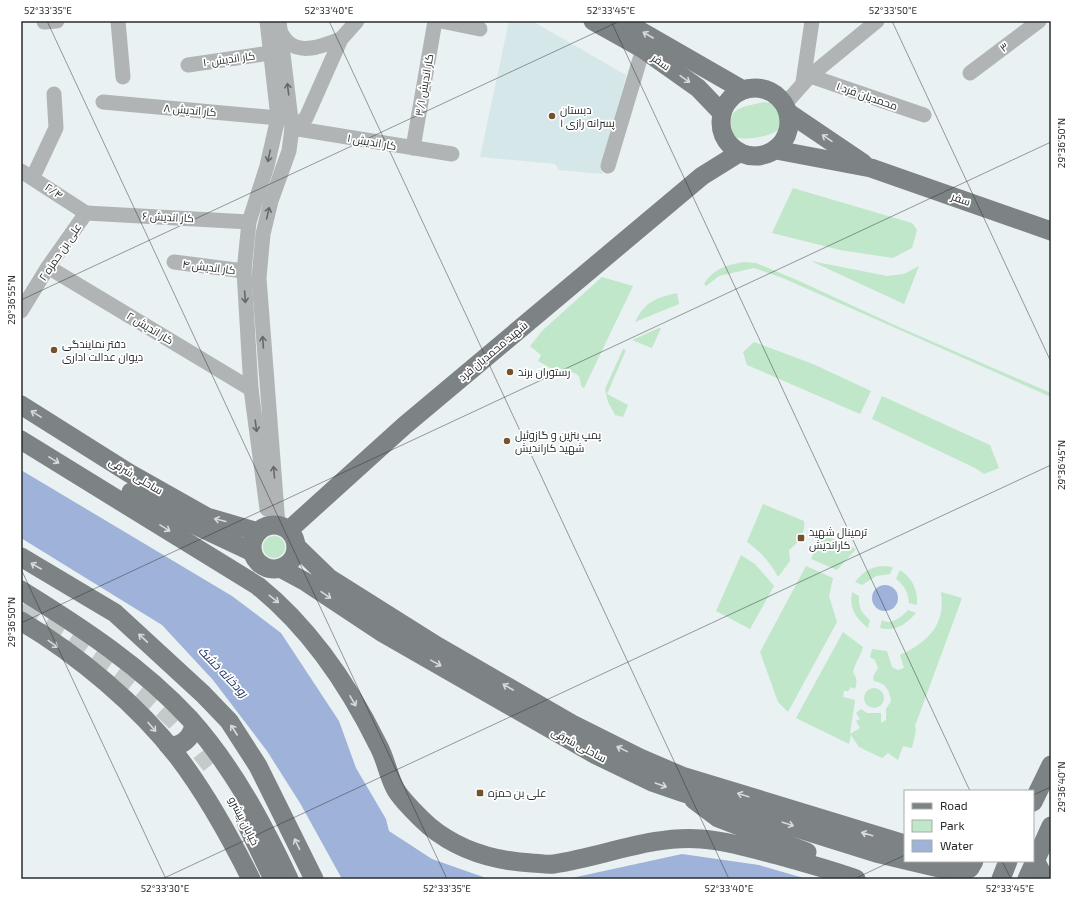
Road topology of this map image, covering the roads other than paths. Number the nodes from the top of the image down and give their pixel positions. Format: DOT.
graph roads {
  1 [pos="118,21"];
  2 [pos="266,21"];
  3 [pos="357,21"];
  4 [pos="435,21"];
  5 [pos="440,21"];
  6 [pos="592,21"];
  7 [pos="623,21"];
  8 [pos="812,21"];
  9 [pos="877,21"];
  10 [pos="1039,21"];
  11 [pos="280,27"];
  12 [pos="480,29"];
  13 [pos="341,39"];
  14 [pos="643,49"];
  15 [pos="270,53"];
  16 [pos="188,65"];
  17 [pos="970,72"];
  18 [pos="123,76"];
  19 [pos="807,79"];
  20 [pos="743,90"];
  21 [pos="54,94"];
  22 [pos="103,102"];
  23 [pos="787,109"];
  24 [pos="722,113"];
  25 [pos="924,115"];
  26 [pos="278,118"];
  27 [pos="292,128"];
  28 [pos="724,137"];
  29 [pos="413,148"];
  30 [pos="776,150"];
  31 [pos="739,153"];
  32 [pos="452,154"];
  33 [pos="608,166"];
  34 [pos="871,168"];
  35 [pos="27,174"];
  36 [pos="702,176"];
  37 [pos="86,213"];
  38 [pos="249,222"];
  39 [pos="1051,231"];
  40 [pos="174,262"];
  41 [pos="48,267"];
  42 [pos="244,271"];
  43 [pos="22,306"];
  44 [pos="251,389"];
  45 [pos="21,405"];
  46 [pos="21,424"];
  47 [pos="21,440"];
  48 [pos="278,531"];
  49 [pos="252,552"];
  50 [pos="21,557"];
  51 [pos="280,568"];
  52 [pos="21,590"];
  53 [pos="23,626"];
  54 [pos="194,725"];
  55 [pos="208,742"];
  56 [pos="168,745"];
  57 [pos="1051,764"];
  58 [pos="196,765"];
  59 [pos="684,793"];
  60 [pos="1034,800"];
  61 [pos="1051,826"];
  62 [pos="904,844"];
  63 [pos="904,860"];
  64 [pos="1034,860"];
  65 [pos="912,862"];
  66 [pos="973,862"];
  67 [pos="1008,862"];
  68 [pos="1033,862"];
  69 [pos="957,875"];
  70 [pos="848,876"];
  71 [pos="252,879"];
  72 [pos="260,879"];
  73 [pos="274,879"];
  74 [pos="289,879"];
  75 [pos="314,879"];
  76 [pos="1001,879"];
  77 [pos="1027,879"];
  78 [pos="1045,879"];
  1 -- 18 [label="street"];
  2 -- 15 [label="street"];
  3 -- 13 [label="street"];
  4 -- 29 [label="street, ۳/۱ کار اندیش"];
  5 -- 12 [label="street"];
  6 -- 14 [label="main road, سفر"];
  20 -- 7 [label="main road, سفر, one-way"];
  8 -- 19 [label="street"];
  9 -- 19 [label="street"];
  10 -- 17 [label="street, ۳"];
  11 -- 13 [label="street"];
  27 -- 11 [label="street, one-way"];
  13 -- 27 [label="street"];
  14 -- 24 [label="main road, سفر, one-way"];
  14 -- 33 [label="street"];
  15 -- 16 [label="street, ۱۰ کار اندیش"];
  15 -- 26 [label="street"];
  19 -- 23 [label="street"];
  19 -- 25 [label="street, ۱ محمدیان فرد"];
  20 -- 23 [label="main road"];
  20 -- 24 [label="main road"];
  21 -- 35 [label="street"];
  22 -- 26 [label="street, ۸ کار اندیش"];
  23 -- 30 [label="main road"];
  34 -- 23 [label="main road, سفر, one-way"];
  24 -- 28 [label="main road"];
  26 -- 38 [label="street, one-way"];
  27 -- 29 [label="street, ۱ کار اندیش"];
  48 -- 27 [label="street, one-way"];
  28 -- 31 [label="main road"];
  28 -- 36 [label="main road"];
  29 -- 32 [label="street, ۱ کار اندیش"];
  30 -- 31 [label="main road"];
  30 -- 34 [label="main road, سفر"];
  31 -- 36 [label="main road"];
  34 -- 39 [label="main road, سفر"];
  35 -- 37 [label="street, ۲/۴"];
  36 -- 48 [label="main road, شهید محمدیان فرد"];
  37 -- 38 [label="street, ۶ کار اندیش"];
  37 -- 41 [label="street, ۲ علی بن حمزه"];
  38 -- 42 [label="street"];
  40 -- 42 [label="street, ۴ کار اندیش"];
  41 -- 43 [label="street, ۲ علی بن حمزه"];
  41 -- 44 [label="street, ۲ کار اندیش"];
  42 -- 44 [label="street, one-way"];
  44 -- 48 [label="street, one-way"];
  48 -- 45 [label="main road, ساحلی شرقی, one-way"];
  46 -- 49 [label="main road, ساحلی شرقی"];
  47 -- 70 [label="main road, one-way"];
  48 -- 49 [label="main road"];
  48 -- 51 [label="main road"];
  62 -- 48 [label="main road, ساحلی شرقی, one-way"];
  49 -- 51 [label="main road"];
  75 -- 50 [label="main road, one-way"];
  51 -- 59 [label="main road, ساحلی شرقی, one-way"];
  52 -- 54 [label="main road"];
  53 -- 56 [label="main road, one-way"];
  54 -- 55 [label="main road"];
  54 -- 56 [label="main road"];
  55 -- 58 [label="main road"];
  55 -- 74 [label="main road"];
  56 -- 58 [label="main road"];
  57 -- 60 [label="main road"];
  58 -- 71 [label="main road"];
  58 -- 72 [label="main road, خیابان پیشرو"];
  58 -- 73 [label="main road, خیابان پیشرو"];
  59 -- 63 [label="main road, ساحلی شرقی, one-way"];
  59 -- 70 [label="main road"];
  61 -- 64 [label="main road"];
  64 -- 78 [label="main road"];
  65 -- 69 [label="main road"];
  66 -- 69 [label="main road"];
  67 -- 76 [label="main road"];
  68 -- 77 [label="main road"];
}
